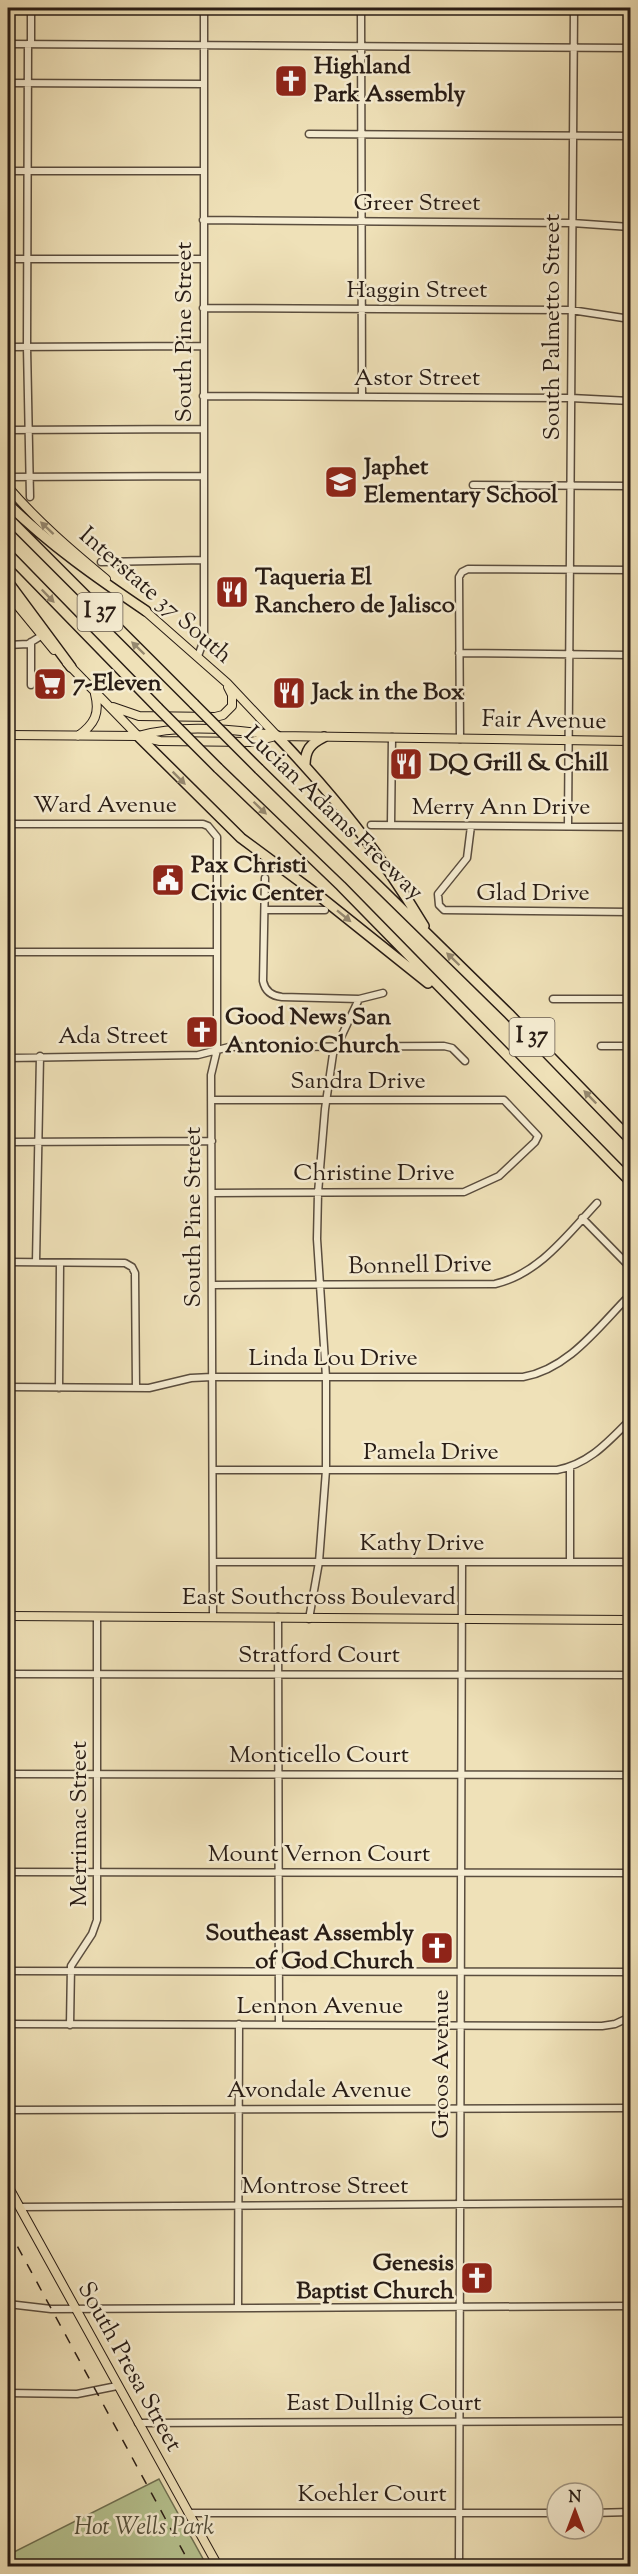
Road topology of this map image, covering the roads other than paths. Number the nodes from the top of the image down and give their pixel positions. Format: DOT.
graph roads {
  1 [pos="31,8"];
  2 [pos="204,8"];
  3 [pos="361,8"];
  4 [pos="573,8"];
  5 [pos="8,44"];
  6 [pos="30,44"];
  7 [pos="204,45"];
  8 [pos="361,46"];
  9 [pos="573,48"];
  10 [pos="630,48"];
  11 [pos="8,83"];
  12 [pos="28,84"];
  13 [pos="204,84"];
  14 [pos="309,134"];
  15 [pos="362,134"];
  16 [pos="573,136"];
  17 [pos="630,136"];
  18 [pos="8,171"];
  19 [pos="28,171"];
  20 [pos="203,171"];
  21 [pos="203,220"];
  22 [pos="361,222"];
  23 [pos="572,223"];
  24 [pos="630,227"];
  25 [pos="8,259"];
  26 [pos="27,259"];
  27 [pos="204,259"];
  28 [pos="203,308"];
  29 [pos="361,309"];
  30 [pos="571,310"];
  31 [pos="630,319"];
  32 [pos="8,346"];
  33 [pos="27,346"];
  34 [pos="203,346"];
  35 [pos="203,396"];
  36 [pos="362,397"];
  37 [pos="571,398"];
  38 [pos="630,401"];
  39 [pos="203,429"];
  40 [pos="8,430"];
  41 [pos="29,430"];
  42 [pos="204,476"];
  43 [pos="8,477"];
  44 [pos="30,477"];
  45 [pos="473,485"];
  46 [pos="570,486"];
  47 [pos="630,486"];
  48 [pos="8,487"];
  49 [pos="30,497"];
  50 [pos="8,504"];
  51 [pos="8,518"];
  52 [pos="8,554"];
  53 [pos="204,560"];
  54 [pos="101,562"];
  55 [pos="570,570"];
  56 [pos="630,570"];
  57 [pos="8,582"];
  58 [pos="8,594"];
  59 [pos="146,612"];
  60 [pos="41,636"];
  61 [pos="32,642"];
  62 [pos="8,645"];
  63 [pos="459,653"];
  64 [pos="570,654"];
  65 [pos="630,655"];
  66 [pos="198,656"];
  67 [pos="71,667"];
  68 [pos="227,683"];
  69 [pos="31,685"];
  70 [pos="95,692"];
  71 [pos="106,704"];
  72 [pos="8,735"];
  73 [pos="78,736"];
  74 [pos="138,736"];
  75 [pos="277,736"];
  76 [pos="324,737"];
  77 [pos="392,737"];
  78 [pos="460,739"];
  79 [pos="569,741"];
  80 [pos="630,741"];
  81 [pos="305,766"];
  82 [pos="8,824"];
  83 [pos="203,824"];
  84 [pos="371,825"];
  85 [pos="391,825"];
  86 [pos="471,826"];
  87 [pos="568,826"];
  88 [pos="630,827"];
  89 [pos="265,878"];
  90 [pos="265,910"];
  91 [pos="326,910"];
  92 [pos="630,912"];
  93 [pos="432,938"];
  94 [pos="8,952"];
  95 [pos="217,952"];
  96 [pos="383,993"];
  97 [pos="359,999"];
  98 [pos="553,999"];
  99 [pos="630,999"];
  100 [pos="459,1008"];
  101 [pos="601,1046"];
  102 [pos="630,1046"];
  103 [pos="336,1047"];
  104 [pos="217,1050"];
  105 [pos="40,1056"];
  106 [pos="8,1058"];
  107 [pos="465,1061"];
  108 [pos="211,1100"];
  109 [pos="327,1100"];
  110 [pos="504,1100"];
  111 [pos="630,1139"];
  112 [pos="212,1141"];
  113 [pos="8,1142"];
  114 [pos="39,1142"];
  115 [pos="630,1181"];
  116 [pos="212,1193"];
  117 [pos="318,1193"];
  118 [pos="597,1203"];
  119 [pos="582,1218"];
  120 [pos="8,1262"];
  121 [pos="36,1262"];
  122 [pos="60,1264"];
  123 [pos="630,1267"];
  124 [pos="212,1285"];
  125 [pos="319,1285"];
  126 [pos="630,1295"];
  127 [pos="212,1377"];
  128 [pos="326,1377"];
  129 [pos="8,1387"];
  130 [pos="59,1388"];
  131 [pos="136,1388"];
  132 [pos="630,1420"];
  133 [pos="570,1468"];
  134 [pos="213,1470"];
  135 [pos="326,1470"];
  136 [pos="213,1562"];
  137 [pos="319,1562"];
  138 [pos="462,1562"];
  139 [pos="570,1562"];
  140 [pos="630,1562"];
  141 [pos="8,1616"];
  142 [pos="97,1617"];
  143 [pos="213,1617"];
  144 [pos="278,1617"];
  145 [pos="462,1618"];
  146 [pos="309,1619"];
  147 [pos="630,1620"];
  148 [pos="461,1673"];
  149 [pos="8,1674"];
  150 [pos="98,1674"];
  151 [pos="279,1674"];
  152 [pos="630,1675"];
  153 [pos="8,1774"];
  154 [pos="99,1774"];
  155 [pos="279,1774"];
  156 [pos="461,1774"];
  157 [pos="630,1775"];
  158 [pos="8,1872"];
  159 [pos="98,1872"];
  160 [pos="279,1873"];
  161 [pos="461,1873"];
  162 [pos="630,1873"];
  163 [pos="8,1971"];
  164 [pos="71,1971"];
  165 [pos="279,1972"];
  166 [pos="460,1972"];
  167 [pos="630,1972"];
  168 [pos="630,2017"];
  169 [pos="8,2024"];
  170 [pos="239,2024"];
  171 [pos="70,2025"];
  172 [pos="279,2025"];
  173 [pos="460,2026"];
  174 [pos="630,2108"];
  175 [pos="238,2109"];
  176 [pos="460,2109"];
  177 [pos="8,2110"];
  178 [pos="8,2186"];
  179 [pos="630,2203"];
  180 [pos="460,2204"];
  181 [pos="238,2205"];
  182 [pos="19,2207"];
  183 [pos="8,2304"];
  184 [pos="630,2306"];
  185 [pos="238,2307"];
  186 [pos="460,2307"];
  187 [pos="75,2308"];
  188 [pos="117,2386"];
  189 [pos="8,2393"];
  190 [pos="459,2421"];
  191 [pos="630,2421"];
  192 [pos="138,2423"];
  193 [pos="630,2512"];
  194 [pos="459,2513"];
  195 [pos="545,2513"];
  196 [pos="605,2513"];
  197 [pos="188,2514"];
  198 [pos="218,2566"];
  199 [pos="459,2566"];
  1 -- 6 [label="street"];
  2 -- 7 [label="street, South Pine Street"];
  3 -- 8 [label="street"];
  4 -- 9 [label="street, South Palmetto Street"];
  5 -- 6 [label="street"];
  6 -- 7 [label="street"];
  6 -- 12 [label="street"];
  7 -- 8 [label="street"];
  7 -- 13 [label="street, South Pine Street"];
  8 -- 9 [label="street"];
  8 -- 15 [label="street"];
  9 -- 10 [label="street"];
  9 -- 16 [label="street, South Palmetto Street"];
  11 -- 12 [label="street"];
  12 -- 13 [label="street"];
  12 -- 19 [label="street"];
  13 -- 20 [label="street, South Pine Street"];
  14 -- 15 [label="street"];
  15 -- 16 [label="street"];
  15 -- 22 [label="street"];
  16 -- 17 [label="street"];
  16 -- 23 [label="street, South Palmetto Street"];
  18 -- 19 [label="street"];
  19 -- 20 [label="street"];
  19 -- 26 [label="street"];
  20 -- 21 [label="street, South Pine Street"];
  21 -- 22 [label="street, Greer Street"];
  21 -- 27 [label="street, South Pine Street"];
  22 -- 23 [label="street, Greer Street"];
  22 -- 29 [label="street"];
  23 -- 24 [label="street, Greer Street"];
  23 -- 30 [label="street, South Palmetto Street"];
  25 -- 26 [label="street"];
  26 -- 27 [label="street"];
  26 -- 33 [label="street"];
  27 -- 28 [label="street, South Pine Street"];
  28 -- 29 [label="street, Haggin Street"];
  28 -- 34 [label="street, South Pine Street"];
  29 -- 30 [label="street, Haggin Street"];
  29 -- 36 [label="street"];
  30 -- 31 [label="street, Haggin Street"];
  30 -- 37 [label="street, South Palmetto Street"];
  32 -- 33 [label="street"];
  33 -- 34 [label="street"];
  33 -- 41 [label="street"];
  34 -- 35 [label="street, South Pine Street"];
  35 -- 36 [label="street, Astor Street"];
  35 -- 39 [label="street, South Pine Street"];
  36 -- 37 [label="street, Astor Street"];
  37 -- 38 [label="street, Astor Street"];
  37 -- 46 [label="street, South Palmetto Street"];
  39 -- 41 [label="street"];
  39 -- 42 [label="street, South Pine Street"];
  40 -- 41 [label="street"];
  41 -- 44 [label="street"];
  42 -- 44 [label="street"];
  42 -- 53 [label="street, South Pine Street"];
  43 -- 44 [label="street"];
  44 -- 49 [label="street"];
  45 -- 46 [label="street"];
  46 -- 47 [label="street"];
  46 -- 55 [label="street, South Palmetto Street"];
  59 -- 48 [label="main road, Interstate 37 South, one-way"];
  50 -- 59 [label="highway"];
  93 -- 51 [label="highway, Lucian Adams Freeway / I 37, one-way, bridge"];
  52 -- 100 [label="highway, Lucian Adams Freeway / I 37, one-way, bridge"];
  53 -- 54 [label="street"];
  53 -- 66 [label="street, South Pine Street"];
  55 -- 56 [label="street"];
  55 -- 63 [label="street"];
  55 -- 64 [label="street, South Palmetto Street"];
  57 -- 67 [label="highway"];
  58 -- 60 [label="main road"];
  59 -- 66 [label="main road, Interstate 37 South"];
  60 -- 61 [label="street"];
  60 -- 67 [label="main road"];
  61 -- 62 [label="street"];
  61 -- 69 [label="street"];
  63 -- 64 [label="street"];
  63 -- 78 [label="street"];
  64 -- 65 [label="street"];
  64 -- 79 [label="street, South Palmetto Street"];
  66 -- 68 [label="main road, Interstate 37 South"];
  67 -- 70 [label="main road"];
  68 -- 71 [label="main road"];
  68 -- 75 [label="main road, Interstate 37 South"];
  70 -- 71 [label="main road"];
  70 -- 73 [label="main road"];
  71 -- 74 [label="main road"];
  72 -- 73 [label="main road, Fair Avenue"];
  73 -- 74 [label="main road, Fair Avenue"];
  74 -- 75 [label="main road, Fair Avenue"];
  74 -- 100 [label="highway, one-way"];
  75 -- 76 [label="main road, Fair Avenue"];
  75 -- 81 [label="highway"];
  76 -- 77 [label="main road, Fair Avenue"];
  76 -- 81 [label="highway"];
  77 -- 78 [label="main road, Fair Avenue"];
  77 -- 85 [label="street"];
  78 -- 79 [label="main road, Fair Avenue"];
  79 -- 80 [label="main road, Fair Avenue"];
  79 -- 87 [label="street, South Palmetto Street"];
  81 -- 93 [label="highway"];
  82 -- 83 [label="street, Ward Avenue"];
  83 -- 95 [label="street, South Pine Street"];
  84 -- 85 [label="street, Merry Ann Drive"];
  85 -- 86 [label="street, Merry Ann Drive"];
  86 -- 87 [label="street, Merry Ann Drive"];
  86 -- 92 [label="street, Glad Drive"];
  87 -- 88 [label="street, Merry Ann Drive"];
  89 -- 90 [label="street"];
  90 -- 91 [label="street"];
  90 -- 97 [label="street"];
  111 -- 93 [label="highway, Lucian Adams Freeway / I 37, one-way"];
  94 -- 95 [label="street"];
  95 -- 104 [label="street, South Pine Street"];
  96 -- 97 [label="street"];
  97 -- 103 [label="street"];
  98 -- 99 [label="street"];
  100 -- 115 [label="highway, Lucian Adams Freeway / I 37"];
  101 -- 102 [label="street"];
  103 -- 104 [label="street, Ada Street"];
  103 -- 107 [label="street, Ada Street"];
  103 -- 109 [label="street"];
  104 -- 105 [label="street, Ada Street"];
  104 -- 108 [label="street, South Pine Street"];
  105 -- 106 [label="street, Ada Street"];
  105 -- 114 [label="street"];
  108 -- 109 [label="street, Sandra Drive"];
  108 -- 112 [label="street, South Pine Street"];
  109 -- 110 [label="street, Sandra Drive"];
  109 -- 117 [label="street"];
  110 -- 117 [label="street, Christine Drive"];
  112 -- 114 [label="street"];
  112 -- 116 [label="street, South Pine Street"];
  113 -- 114 [label="street"];
  114 -- 121 [label="street"];
  116 -- 117 [label="street, Christine Drive"];
  116 -- 124 [label="street, South Pine Street"];
  117 -- 125 [label="street"];
  118 -- 119 [label="street, Bonnell Drive"];
  119 -- 123 [label="street"];
  119 -- 125 [label="street, Bonnell Drive"];
  120 -- 121 [label="street"];
  121 -- 122 [label="street"];
  122 -- 130 [label="street"];
  122 -- 131 [label="street"];
  124 -- 125 [label="street, Bonnell Drive"];
  124 -- 127 [label="street, South Pine Street"];
  125 -- 128 [label="street"];
  126 -- 128 [label="street, Linda Lou Drive"];
  127 -- 128 [label="street, Linda Lou Drive"];
  127 -- 131 [label="street, Linda Lou Drive"];
  127 -- 134 [label="street, South Pine Street"];
  128 -- 135 [label="street"];
  129 -- 130 [label="street, Linda Lou Drive"];
  130 -- 131 [label="street, Linda Lou Drive"];
  132 -- 133 [label="street, Pamela Drive"];
  133 -- 135 [label="street, Pamela Drive"];
  133 -- 139 [label="street"];
  134 -- 135 [label="street, Pamela Drive"];
  134 -- 136 [label="street, South Pine Street"];
  135 -- 137 [label="street"];
  136 -- 137 [label="street, Kathy Drive"];
  136 -- 143 [label="street, South Pine Street"];
  137 -- 138 [label="street, Kathy Drive"];
  137 -- 146 [label="street"];
  138 -- 139 [label="street, Kathy Drive"];
  138 -- 145 [label="street, Groos Avenue"];
  139 -- 140 [label="street, Kathy Drive"];
  141 -- 142 [label="main road, East Southcross Boulevard"];
  142 -- 143 [label="main road, East Southcross Boulevard"];
  142 -- 150 [label="street, Merrimac Street"];
  143 -- 144 [label="main road, East Southcross Boulevard"];
  144 -- 146 [label="main road, East Southcross Boulevard"];
  144 -- 151 [label="street"];
  145 -- 146 [label="main road, East Southcross Boulevard"];
  145 -- 147 [label="main road, East Southcross Boulevard"];
  145 -- 148 [label="street, Groos Avenue"];
  148 -- 151 [label="street, Stratford Court"];
  148 -- 152 [label="street, Stratford Court"];
  148 -- 156 [label="street, Groos Avenue"];
  149 -- 150 [label="street, Stratford Court"];
  150 -- 151 [label="street, Stratford Court"];
  150 -- 154 [label="street, Merrimac Street"];
  151 -- 155 [label="street"];
  153 -- 154 [label="street, Monticello Court"];
  154 -- 155 [label="street, Monticello Court"];
  154 -- 159 [label="street, Merrimac Street"];
  155 -- 156 [label="street, Monticello Court"];
  155 -- 160 [label="street"];
  156 -- 157 [label="street, Monticello Court"];
  156 -- 161 [label="street, Groos Avenue"];
  158 -- 159 [label="street, Mount Vernon Court"];
  159 -- 160 [label="street, Mount Vernon Court"];
  159 -- 164 [label="street, Merrimac Street"];
  160 -- 161 [label="street, Mount Vernon Court"];
  160 -- 165 [label="street"];
  161 -- 162 [label="street, Mount Vernon Court"];
  161 -- 166 [label="street, Groos Avenue"];
  163 -- 164 [label="street"];
  164 -- 165 [label="street"];
  164 -- 171 [label="street, Merrimac Street"];
  165 -- 166 [label="street"];
  165 -- 172 [label="street"];
  166 -- 167 [label="street"];
  166 -- 173 [label="street, Groos Avenue"];
  168 -- 173 [label="street, Lennon Avenue"];
  169 -- 171 [label="street, Lennon Avenue"];
  170 -- 171 [label="street, Lennon Avenue"];
  170 -- 172 [label="street, Lennon Avenue"];
  170 -- 175 [label="street"];
  172 -- 173 [label="street, Lennon Avenue"];
  173 -- 176 [label="street, Groos Avenue"];
  174 -- 176 [label="street, Avondale Avenue"];
  175 -- 176 [label="street, Avondale Avenue"];
  175 -- 177 [label="street, Avondale Avenue"];
  175 -- 181 [label="street"];
  176 -- 180 [label="street, Groos Avenue"];
  178 -- 182 [label="main road, South Presa Street"];
  179 -- 180 [label="street, Montrose Street"];
  180 -- 181 [label="street, Montrose Street"];
  180 -- 186 [label="street, Groos Avenue"];
  181 -- 182 [label="street, Montrose Street"];
  181 -- 185 [label="street"];
  182 -- 187 [label="main road, South Presa Street"];
  183 -- 187 [label="street"];
  184 -- 186 [label="street"];
  185 -- 186 [label="street"];
  185 -- 187 [label="street"];
  186 -- 190 [label="street, Groos Avenue"];
  187 -- 188 [label="main road, South Presa Street"];
  188 -- 189 [label="street"];
  188 -- 192 [label="main road, South Presa Street"];
  190 -- 191 [label="street, East Dullnig Court"];
  190 -- 192 [label="street, East Dullnig Court"];
  190 -- 194 [label="street, Groos Avenue"];
  192 -- 197 [label="main road, South Presa Street"];
  193 -- 196 [label="street"];
  194 -- 195 [label="street, Koehler Court"];
  194 -- 197 [label="street, Koehler Court"];
  194 -- 199 [label="street, Groos Avenue"];
  197 -- 198 [label="main road, South Presa Street"];
}
